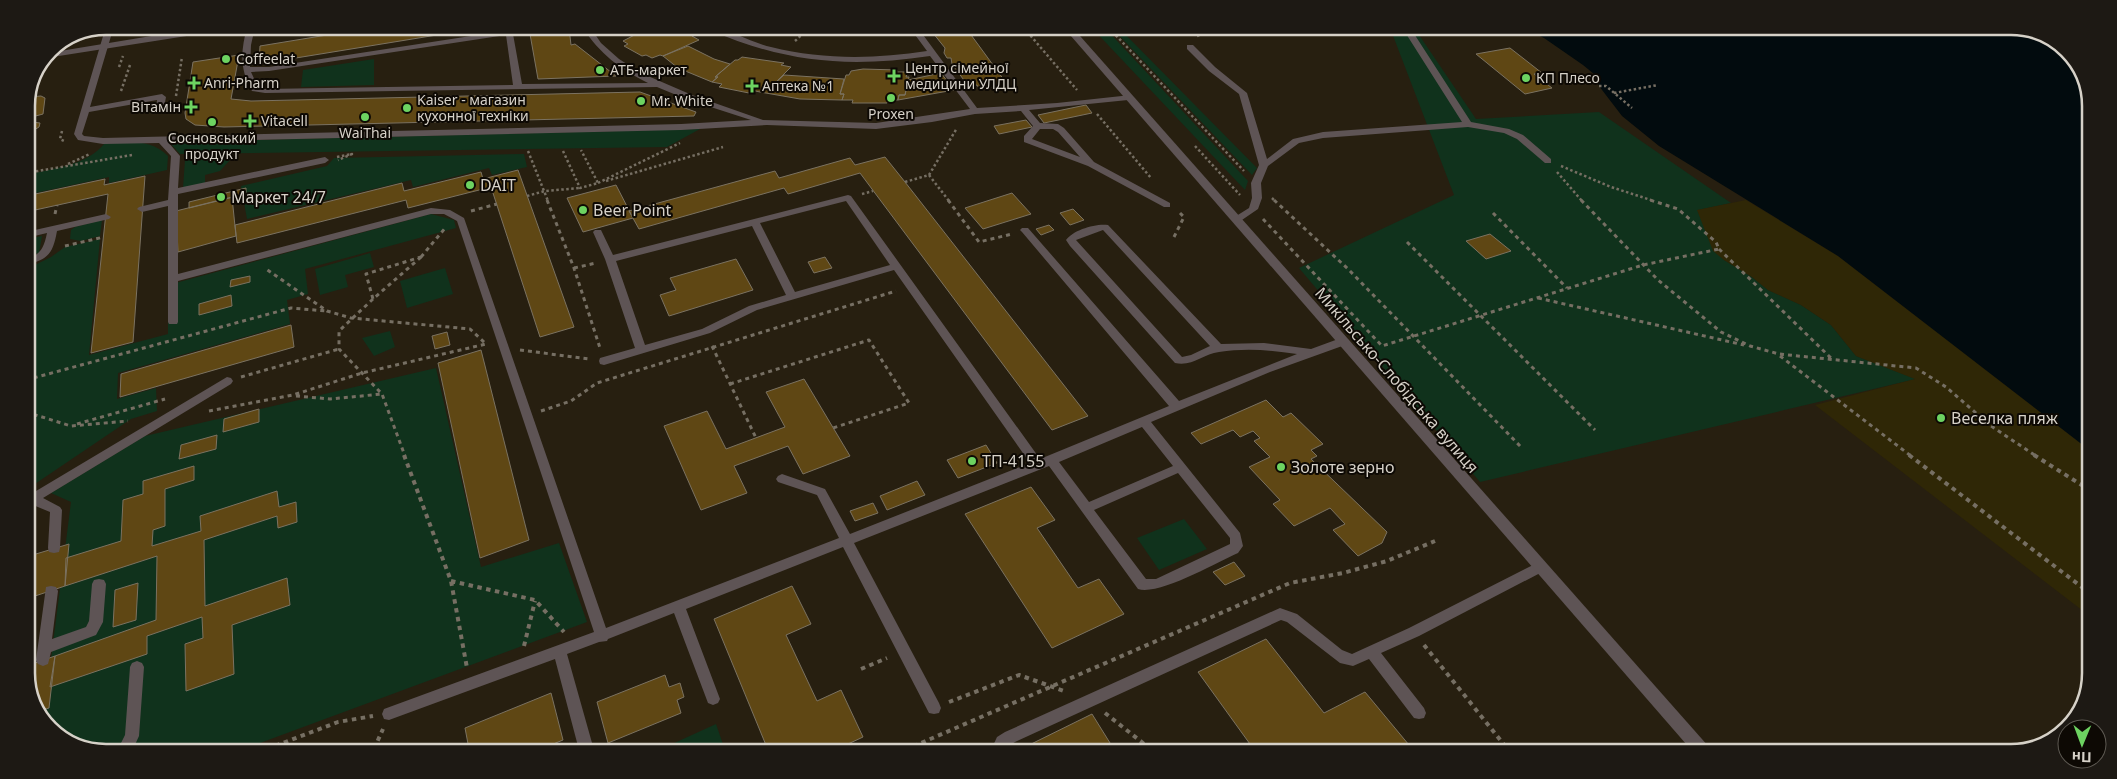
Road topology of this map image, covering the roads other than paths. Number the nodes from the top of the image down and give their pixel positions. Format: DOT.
graph roads {
  1 [pos="107,35"];
  2 [pos="155,35"];
  3 [pos="176,35"];
  4 [pos="249,35"];
  5 [pos="496,35"];
  6 [pos="509,35"];
  7 [pos="590,35"];
  8 [pos="727,35"];
  9 [pos="920,35"];
  10 [pos="1074,35"];
  11 [pos="1411,35"];
  12 [pos="922,38"];
  13 [pos="154,39"];
  14 [pos="911,40"];
  15 [pos="104,47"];
  16 [pos="1190,47"];
  17 [pos="933,53"];
  18 [pos="58,54"];
  19 [pos="246,70"];
  20 [pos="658,84"];
  21 [pos="165,85"];
  22 [pos="518,87"];
  23 [pos="162,97"];
  24 [pos="1128,97"];
  25 [pos="160,108"];
  26 [pos="1023,108"];
  27 [pos="85,110"];
  28 [pos="971,112"];
  29 [pos="767,122"];
  30 [pos="1468,124"];
  31 [pos="1038,126"];
  32 [pos="161,140"];
  33 [pos="325,160"];
  34 [pos="1548,161"];
  35 [pos="1091,164"];
  36 [pos="1264,165"];
  37 [pos="173,197"];
  38 [pos="1167,205"];
  39 [pos="142,209"];
  40 [pos="106,217"];
  41 [pos="1236,220"];
  42 [pos="755,222"];
  43 [pos="53,229"];
  44 [pos="1025,230"];
  45 [pos="598,232"];
  46 [pos="35,233"];
  47 [pos="35,259"];
  48 [pos="610,259"];
  49 [pos="897,266"];
  50 [pos="173,279"];
  51 [pos="792,297"];
  52 [pos="173,322"];
  53 [pos="1340,342"];
  54 [pos="1218,348"];
  55 [pos="641,350"];
  56 [pos="1309,352"];
  57 [pos="604,361"];
  58 [pos="227,381"];
  59 [pos="1176,406"];
  60 [pos="1142,420"];
  61 [pos="1051,460"];
  62 [pos="1038,465"];
  63 [pos="1181,467"];
  64 [pos="782,479"];
  65 [pos="35,498"];
  66 [pos="35,503"];
  67 [pos="1086,508"];
  68 [pos="846,541"];
  69 [pos="54,548"];
  70 [pos="1539,567"];
  71 [pos="99,584"];
  72 [pos="51,591"];
  73 [pos="678,606"];
  74 [pos="602,636"];
  75 [pos="560,652"];
  76 [pos="1372,652"];
  77 [pos="137,668"];
  78 [pos="713,699"];
  79 [pos="934,708"];
  80 [pos="1419,713"];
  81 [pos="389,714"];
  82 [pos="128,744"];
  83 [pos="585,744"];
  84 [pos="1001,744"];
  85 [pos="1696,744"];
  1 -- 15 [label="lane"];
  2 -- 13 [label="lane"];
  3 -- 13 [label="street"];
  4 -- 19 [label="lane"];
  5 -- 19 [label="lane"];
  6 -- 22 [label="lane"];
  7 -- 20 [label="lane"];
  8 -- 17 [label="lane"];
  9 -- 12 [label="lane"];
  10 -- 24 [label="street, Микільсько-Слобідська вулиця"];
  11 -- 30 [label="lane"];
  12 -- 14 [label="lane"];
  12 -- 17 [label="lane"];
  13 -- 15 [label="street"];
  15 -- 18 [label="street"];
  15 -- 27 [label="lane"];
  16 -- 36 [label="lane"];
  17 -- 28 [label="lane"];
  19 -- 22 [label="lane"];
  20 -- 22 [label="lane"];
  20 -- 29 [label="lane"];
  21 -- 23 [label="lane"];
  23 -- 25 [label="lane"];
  23 -- 27 [label="lane"];
  24 -- 26 [label="lane"];
  24 -- 41 [label="street, Микільсько-Слобідська вулиця"];
  26 -- 28 [label="lane"];
  26 -- 31 [label="lane"];
  27 -- 32 [label="lane"];
  28 -- 29 [label="lane"];
  29 -- 32 [label="lane"];
  30 -- 34 [label="lane"];
  30 -- 36 [label="lane"];
  31 -- 35 [label="lane"];
  31 -- 35 [label="lane"];
  32 -- 37 [label="lane"];
  33 -- 37 [label="lane"];
  35 -- 38 [label="lane"];
  36 -- 41 [label="lane"];
  37 -- 39 [label="lane"];
  37 -- 50 [label="lane"];
  40 -- 43 [label="lane"];
  41 -- 53 [label="street, Микільсько-Слобідська вулиця"];
  42 -- 48 [label="lane"];
  42 -- 49 [label="lane"];
  42 -- 51 [label="lane"];
  43 -- 46 [label="lane"];
  43 -- 47 [label="lane"];
  44 -- 59 [label="lane"];
  45 -- 48 [label="lane"];
  48 -- 55 [label="lane"];
  49 -- 51 [label="lane"];
  49 -- 62 [label="lane"];
  50 -- 52 [label="lane"];
  50 -- 74 [label="lane"];
  51 -- 55 [label="lane"];
  53 -- 56 [label="lane"];
  53 -- 70 [label="street, Микільсько-Слобідська вулиця"];
  54 -- 54 [label="lane"];
  54 -- 56 [label="lane"];
  55 -- 57 [label="lane"];
  56 -- 59 [label="lane"];
  58 -- 65 [label="lane"];
  59 -- 60 [label="lane"];
  60 -- 61 [label="lane"];
  60 -- 63 [label="lane"];
  61 -- 62 [label="lane"];
  61 -- 67 [label="lane"];
  62 -- 68 [label="lane"];
  63 -- 67 [label="lane"];
  63 -- 67 [label="lane"];
  64 -- 68 [label="lane"];
  66 -- 69 [label="lane"];
  68 -- 73 [label="lane"];
  68 -- 79 [label="lane"];
  70 -- 76 [label="lane"];
  70 -- 85 [label="street, Микільсько-Слобідська вулиця"];
  71 -- 72 [label="lane"];
  73 -- 74 [label="lane"];
  73 -- 78 [label="lane"];
  74 -- 75 [label="lane"];
  75 -- 81 [label="lane"];
  75 -- 83 [label="lane"];
  76 -- 80 [label="lane"];
  76 -- 84 [label="lane"];
  77 -- 82 [label="lane"];
}
